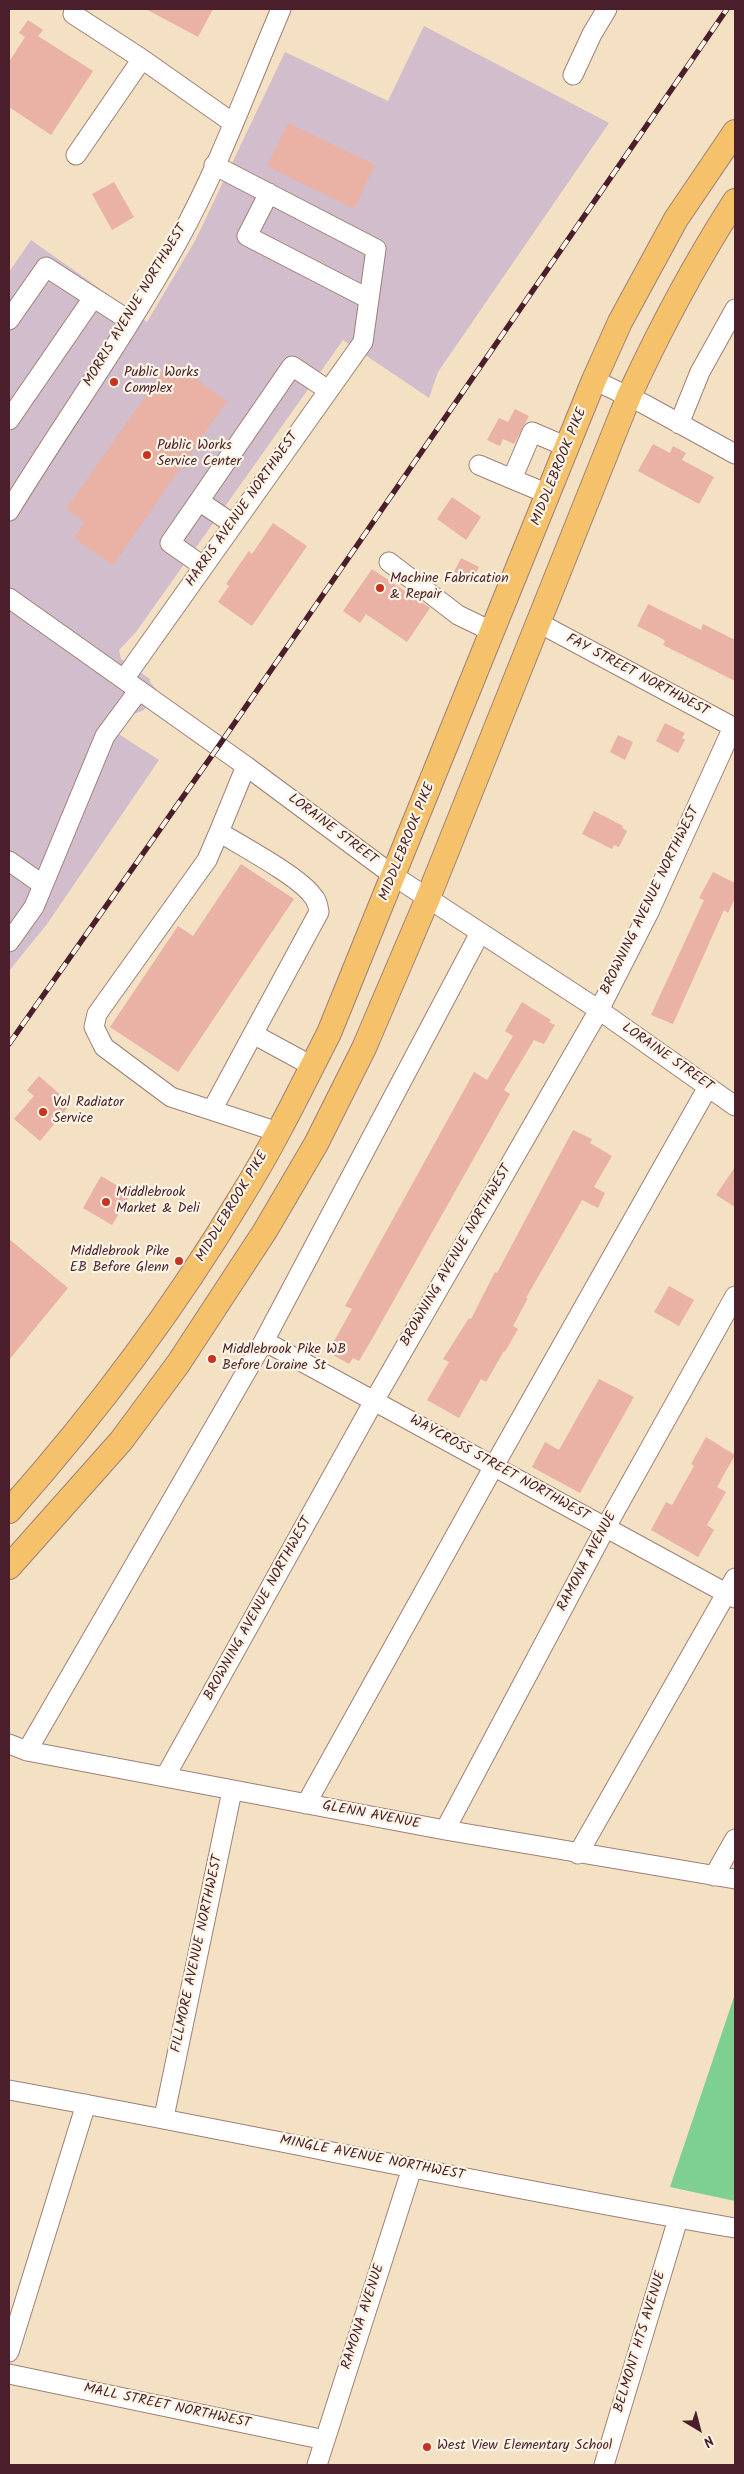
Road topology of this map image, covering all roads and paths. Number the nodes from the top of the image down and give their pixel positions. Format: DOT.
graph roads {
  1 [pos="281,9"];
  2 [pos="607,9"];
  3 [pos="73,14"];
  4 [pos="142,58"];
  5 [pos="573,76"];
  6 [pos="233,123"];
  7 [pos="735,132"];
  8 [pos="76,155"];
  9 [pos="214,165"];
  10 [pos="269,193"];
  11 [pos="735,201"];
  12 [pos="93,298"];
  13 [pos="369,300"];
  14 [pos="735,310"];
  15 [pos="9,320"];
  16 [pos="130,322"];
  17 [pos="594,380"];
  18 [pos="328,390"];
  19 [pos="629,396"];
  20 [pos="9,420"];
  21 [pos="679,424"];
  22 [pos="568,447"];
  23 [pos="735,454"];
  24 [pos="478,465"];
  25 [pos="512,479"];
  26 [pos="548,494"];
  27 [pos="199,501"];
  28 [pos="9,511"];
  29 [pos="233,524"];
  30 [pos="390,562"];
  31 [pos="203,566"];
  32 [pos="9,598"];
  33 [pos="539,623"];
  34 [pos="493,632"];
  35 [pos="124,679"];
  36 [pos="139,690"];
  37 [pos="734,728"];
  38 [pos="246,766"];
  39 [pos="219,832"];
  40 [pos="9,861"];
  41 [pos="394,876"];
  42 [pos="43,885"];
  43 [pos="428,898"];
  44 [pos="480,933"];
  45 [pos="9,942"];
  46 [pos="599,1010"];
  47 [pos="253,1034"];
  48 [pos="312,1066"];
  49 [pos="708,1087"];
  50 [pos="735,1106"];
  51 [pos="212,1110"];
  52 [pos="278,1132"];
  53 [pos="179,1296"];
  54 [pos="735,1296"];
  55 [pos="212,1316"];
  56 [pos="264,1341"];
  57 [pos="374,1401"];
  58 [pos="494,1466"];
  59 [pos="9,1511"];
  60 [pos="606,1528"];
  61 [pos="9,1567"];
  62 [pos="732,1589"];
  63 [pos="9,1744"];
  64 [pos="27,1751"];
  65 [pos="165,1777"];
  66 [pos="232,1791"];
  67 [pos="306,1804"];
  68 [pos="445,1830"];
  69 [pos="735,1838"];
  70 [pos="578,1854"];
  71 [pos="714,1876"];
  72 [pos="735,1880"];
  73 [pos="9,2090"];
  74 [pos="86,2104"];
  75 [pos="164,2117"];
  76 [pos="412,2168"];
  77 [pos="678,2218"];
  78 [pos="735,2228"];
  79 [pos="9,2350"];
  80 [pos="9,2374"];
  81 [pos="325,2440"];
  82 [pos="317,2465"];
  83 [pos="604,2465"];
  1 -- 6 [label="street, MORRIS AVENUE NORTHWEST"];
  2 -- 5 [label="street"];
  3 -- 4 [label="street"];
  4 -- 6 [label="street"];
  4 -- 8 [label="street"];
  6 -- 9 [label="street, MORRIS AVENUE NORTHWEST"];
  7 -- 17 [label="main road, MIDDLEBROOK PIKE"];
  9 -- 10 [label="street"];
  9 -- 16 [label="street, MORRIS AVENUE NORTHWEST"];
  10 -- 13 [label="street"];
  10 -- 13 [label="street"];
  11 -- 19 [label="main road"];
  12 -- 15 [label="street"];
  12 -- 16 [label="street"];
  12 -- 20 [label="street"];
  13 -- 18 [label="street, HARRIS AVENUE NORTHWEST"];
  14 -- 21 [label="street"];
  16 -- 28 [label="street, MORRIS AVENUE NORTHWEST"];
  17 -- 19 [label="street"];
  17 -- 22 [label="main road, MIDDLEBROOK PIKE"];
  18 -- 27 [label="street"];
  18 -- 29 [label="street, HARRIS AVENUE NORTHWEST"];
  19 -- 21 [label="street"];
  19 -- 33 [label="main road"];
  21 -- 23 [label="street"];
  22 -- 25 [label="street"];
  22 -- 26 [label="main road, MIDDLEBROOK PIKE"];
  24 -- 25 [label="street"];
  25 -- 26 [label="street"];
  26 -- 34 [label="main road, MIDDLEBROOK PIKE"];
  27 -- 29 [label="street"];
  27 -- 31 [label="street"];
  29 -- 31 [label="street, HARRIS AVENUE NORTHWEST"];
  30 -- 34 [label="street"];
  31 -- 35 [label="street, HARRIS AVENUE NORTHWEST"];
  32 -- 35 [label="street, LORAINE STREET"];
  33 -- 37 [label="street, FAY STREET NORTHWEST"];
  33 -- 43 [label="main road"];
  34 -- 41 [label="main road, MIDDLEBROOK PIKE"];
  35 -- 36 [label="street, LORAINE STREET"];
  36 -- 38 [label="street, LORAINE STREET"];
  36 -- 42 [label="street"];
  37 -- 46 [label="street, BROWNING AVENUE NORTHWEST"];
  38 -- 39 [label="street"];
  38 -- 41 [label="street, LORAINE STREET"];
  39 -- 47 [label="street"];
  39 -- 51 [label="street"];
  40 -- 42 [label="street"];
  41 -- 43 [label="street, LORAINE STREET"];
  41 -- 48 [label="main road, MIDDLEBROOK PIKE"];
  42 -- 45 [label="street"];
  43 -- 44 [label="street, LORAINE STREET"];
  43 -- 55 [label="main road"];
  44 -- 46 [label="street, LORAINE STREET"];
  44 -- 56 [label="street"];
  46 -- 49 [label="street, LORAINE STREET"];
  46 -- 57 [label="street, BROWNING AVENUE NORTHWEST"];
  47 -- 48 [label="street"];
  47 -- 51 [label="street"];
  48 -- 52 [label="main road, MIDDLEBROOK PIKE"];
  49 -- 50 [label="street, LORAINE STREET"];
  49 -- 58 [label="street"];
  51 -- 52 [label="street"];
  52 -- 53 [label="main road, MIDDLEBROOK PIKE"];
  53 -- 55 [label="main road"];
  53 -- 59 [label="main road, MIDDLEBROOK PIKE"];
  54 -- 60 [label="street, RAMONA AVENUE"];
  55 -- 61 [label="main road"];
  56 -- 57 [label="street, WAYCROSS STREET NORTHWEST"];
  56 -- 64 [label="street"];
  57 -- 58 [label="street, WAYCROSS STREET NORTHWEST"];
  57 -- 65 [label="street, BROWNING AVENUE NORTHWEST"];
  58 -- 60 [label="street, WAYCROSS STREET NORTHWEST"];
  58 -- 67 [label="street"];
  60 -- 62 [label="street, WAYCROSS STREET NORTHWEST"];
  60 -- 68 [label="street, RAMONA AVENUE"];
  62 -- 70 [label="street"];
  63 -- 64 [label="street, GLENN AVENUE"];
  64 -- 65 [label="street, GLENN AVENUE"];
  65 -- 66 [label="street, GLENN AVENUE"];
  66 -- 67 [label="street, GLENN AVENUE"];
  66 -- 75 [label="street, FILLMORE AVENUE NORTHWEST"];
  67 -- 68 [label="street, GLENN AVENUE"];
  68 -- 70 [label="street, GLENN AVENUE"];
  69 -- 71 [label="street"];
  70 -- 71 [label="street, GLENN AVENUE"];
  71 -- 72 [label="street, GLENN AVENUE"];
  73 -- 74 [label="street, MINGLE AVENUE NORTHWEST"];
  74 -- 75 [label="street, MINGLE AVENUE NORTHWEST"];
  74 -- 79 [label="street"];
  75 -- 76 [label="street, MINGLE AVENUE NORTHWEST"];
  76 -- 77 [label="street, MINGLE AVENUE NORTHWEST"];
  76 -- 81 [label="street, RAMONA AVENUE"];
  77 -- 78 [label="street, MINGLE AVENUE NORTHWEST"];
  77 -- 83 [label="street, BELMONT HTS AVENUE"];
  80 -- 81 [label="street, MALL STREET NORTHWEST"];
  81 -- 82 [label="street, RAMONA AVENUE"];
}
